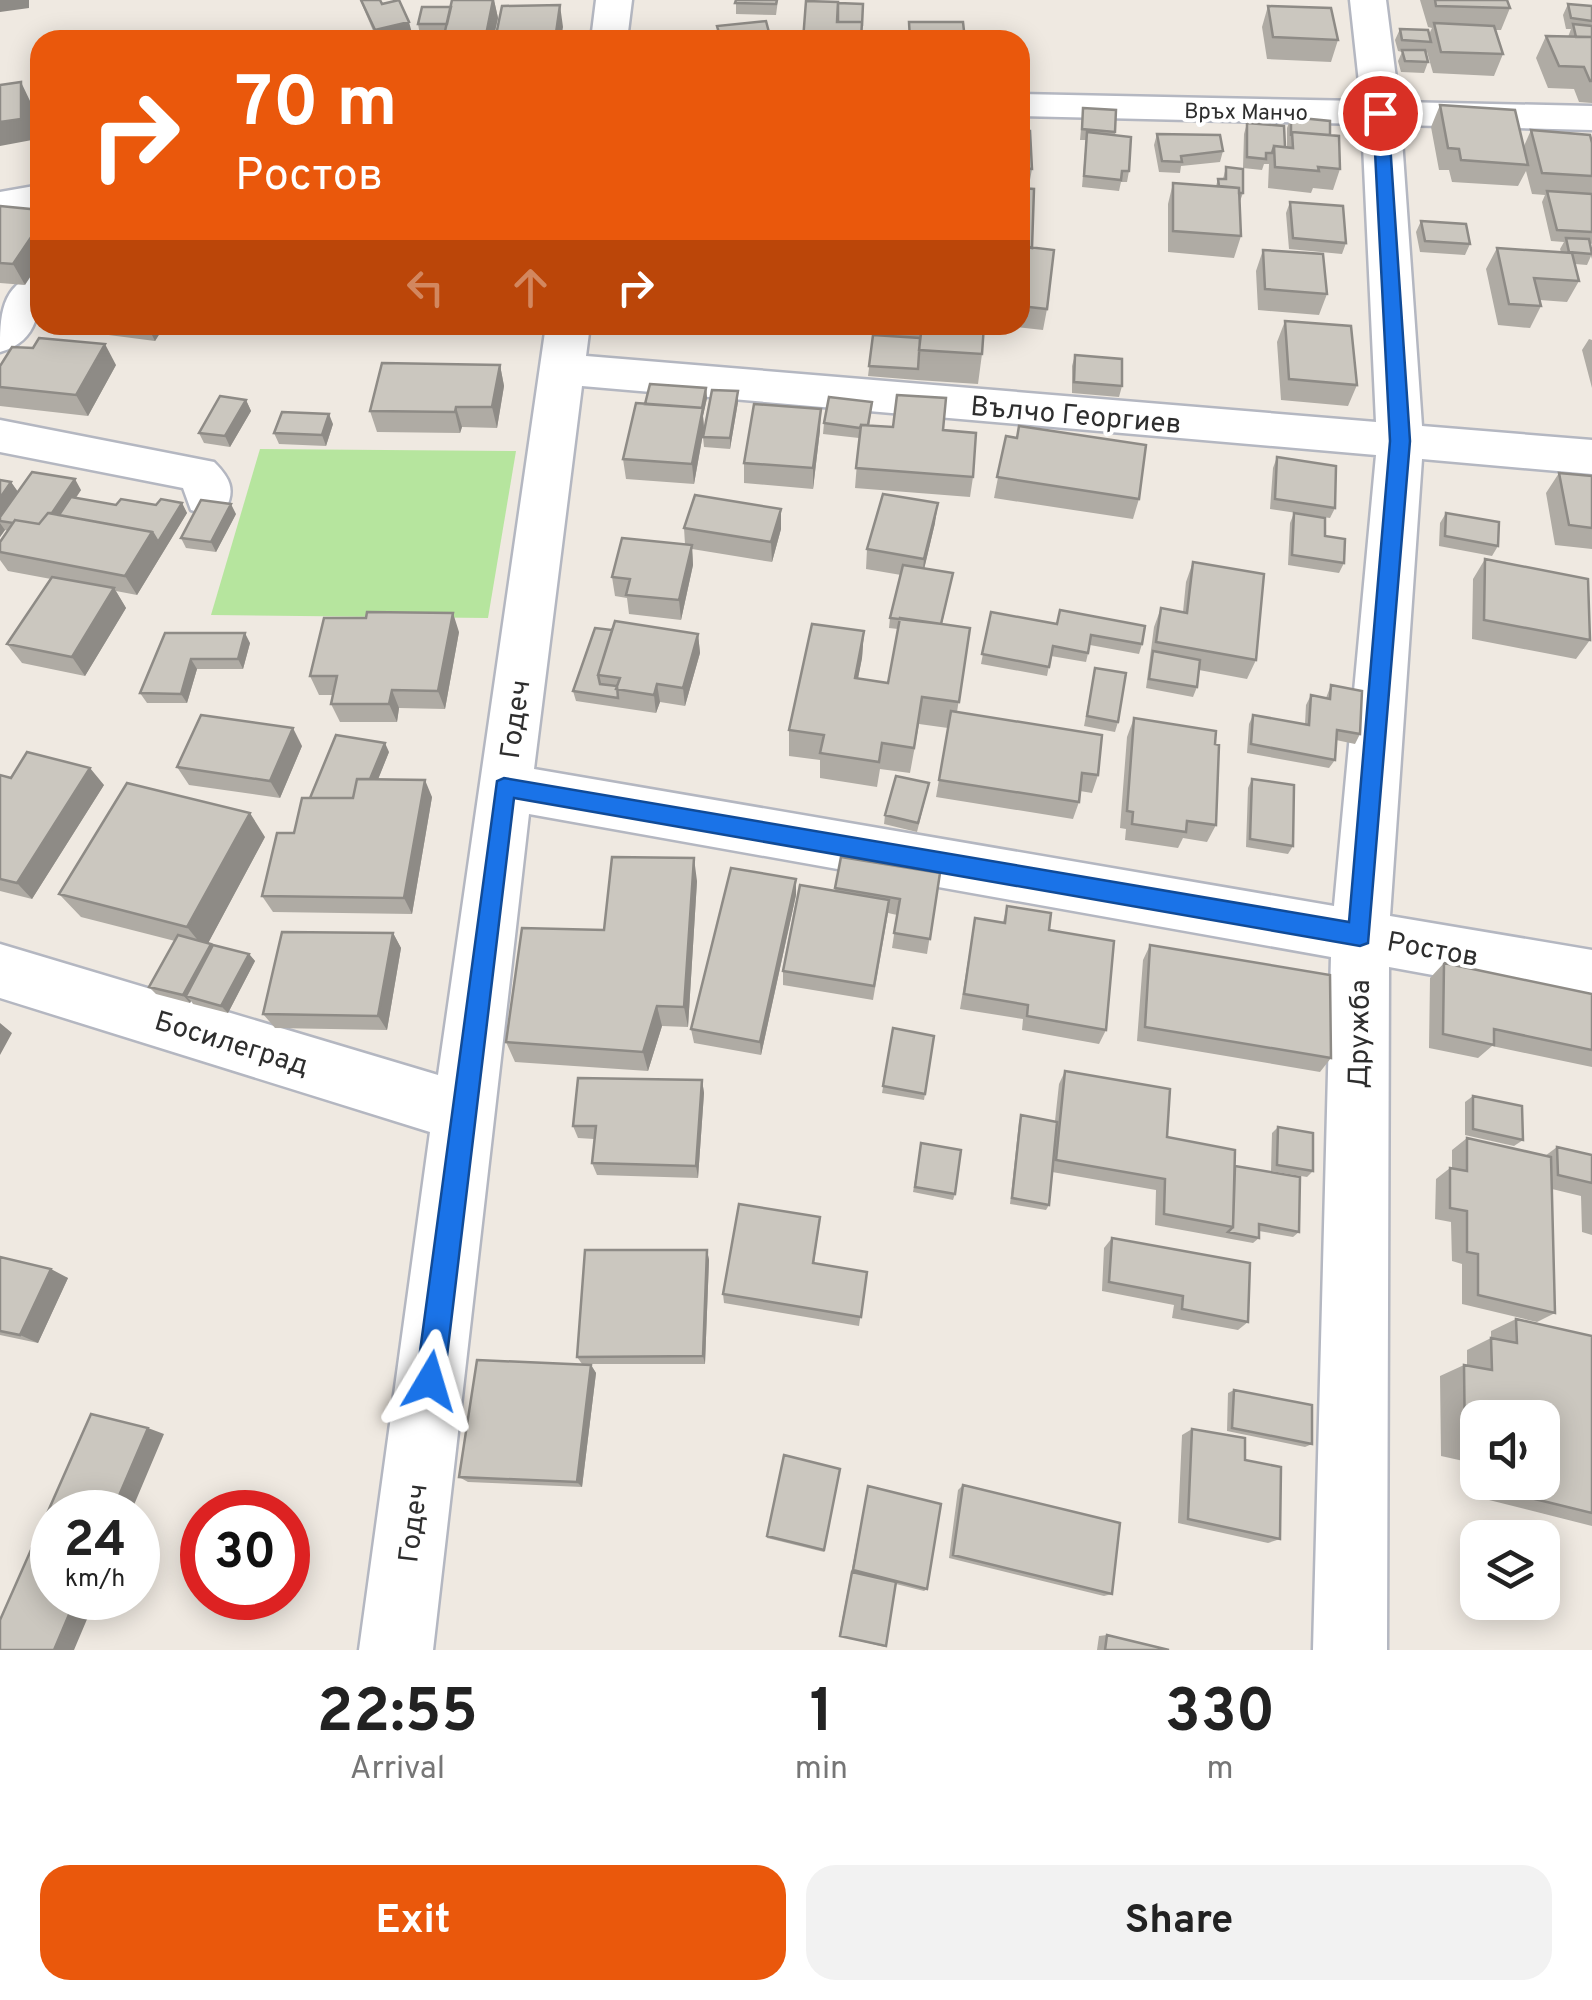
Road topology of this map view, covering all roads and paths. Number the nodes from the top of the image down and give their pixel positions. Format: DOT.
graph roads {
  1 [pos="614,0"];
  2 [pos="1368,0"];
  3 [pos="610,30"];
  4 [pos="1030,105"];
  5 [pos="1380,113"];
  6 [pos="1592,118"];
  7 [pos="30,200"];
  8 [pos="0,205"];
  9 [pos="30,299"];
  10 [pos="0,337"];
  11 [pos="564,347"];
  12 [pos="0,436"];
  13 [pos="1400,441"];
  14 [pos="1592,456"];
  15 [pos="208,498"];
  16 [pos="504,787"];
  17 [pos="1360,935"];
  18 [pos="0,972"];
  19 [pos="1592,977"];
  20 [pos="465,1113"];
  21 [pos="396,1650"];
  22 [pos="1350,1650"];
  1 -- 3 [label="street"];
  2 -- 5 [label="street, Дружба"];
  4 -- 5 [label="street, Връх Манчо"];
  5 -- 6 [label="street, Връх Манчо"];
  5 -- 13 [label="street, Дружба"];
  7 -- 8 [label="street"];
  9 -- 10 [label="street"];
  11 -- 13 [label="street, Вълчо Георгиев"];
  11 -- 16 [label="street, Годеч"];
  12 -- 15 [label="street"];
  13 -- 14 [label="street, Вълчо Георгиев"];
  13 -- 17 [label="street, Дружба"];
  16 -- 17 [label="street, Ростов"];
  16 -- 20 [label="street, Годеч"];
  17 -- 19 [label="street, Ростов"];
  17 -- 22 [label="street, Дружба"];
  18 -- 20 [label="street, Босилеград"];
  20 -- 21 [label="street, Годеч"];
}
